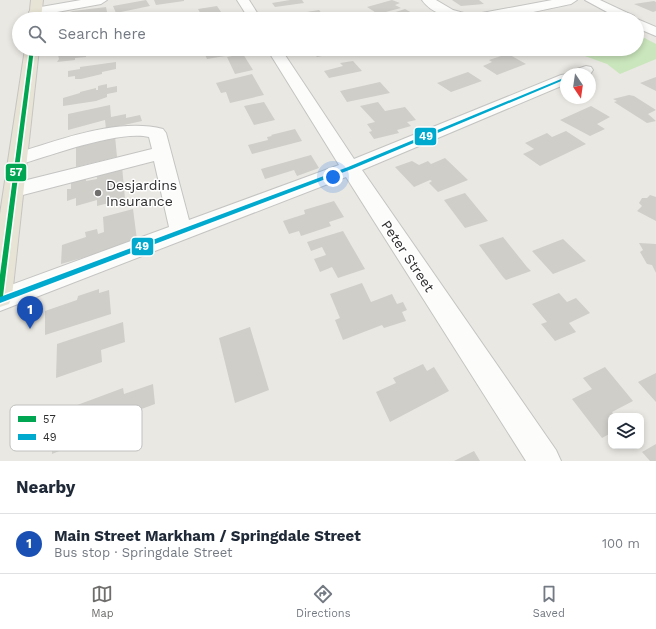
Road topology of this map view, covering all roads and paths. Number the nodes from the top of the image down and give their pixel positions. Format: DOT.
graph roads {
  1 [pos="101,0"];
  2 [pos="242,0"];
  3 [pos="428,0"];
  4 [pos="571,0"];
  5 [pos="592,0"];
  6 [pos="36,10"];
  7 [pos="250,12"];
  8 [pos="446,12"];
  9 [pos="508,12"];
  10 [pos="616,12"];
  11 [pos="644,26"];
  12 [pos="656,32"];
  13 [pos="35,56"];
  14 [pos="278,56"];
  15 [pos="560,80"];
  16 [pos="162,153"];
  17 [pos="18,159"];
  18 [pos="350,168"];
  19 [pos="15,190"];
  20 [pos="181,233"];
  21 [pos="0,296"];
  22 [pos="0,300"];
  23 [pos="545,461"];
  1 -- 6 [label="street"];
  2 -- 7 [label="street"];
  3 -- 8 [label="street"];
  4 -- 9 [label="street"];
  5 -- 10 [label="street"];
  11 -- 12 [label="street"];
  13 -- 17 [label="main road"];
  14 -- 18 [label="street, Peter Street"];
  15 -- 18 [label="street"];
  16 -- 17 [label="street"];
  16 -- 19 [label="street"];
  16 -- 20 [label="street"];
  17 -- 19 [label="main road"];
  18 -- 20 [label="street"];
  18 -- 23 [label="street, Peter Street"];
  19 -- 21 [label="main road"];
  20 -- 22 [label="street"];
}
